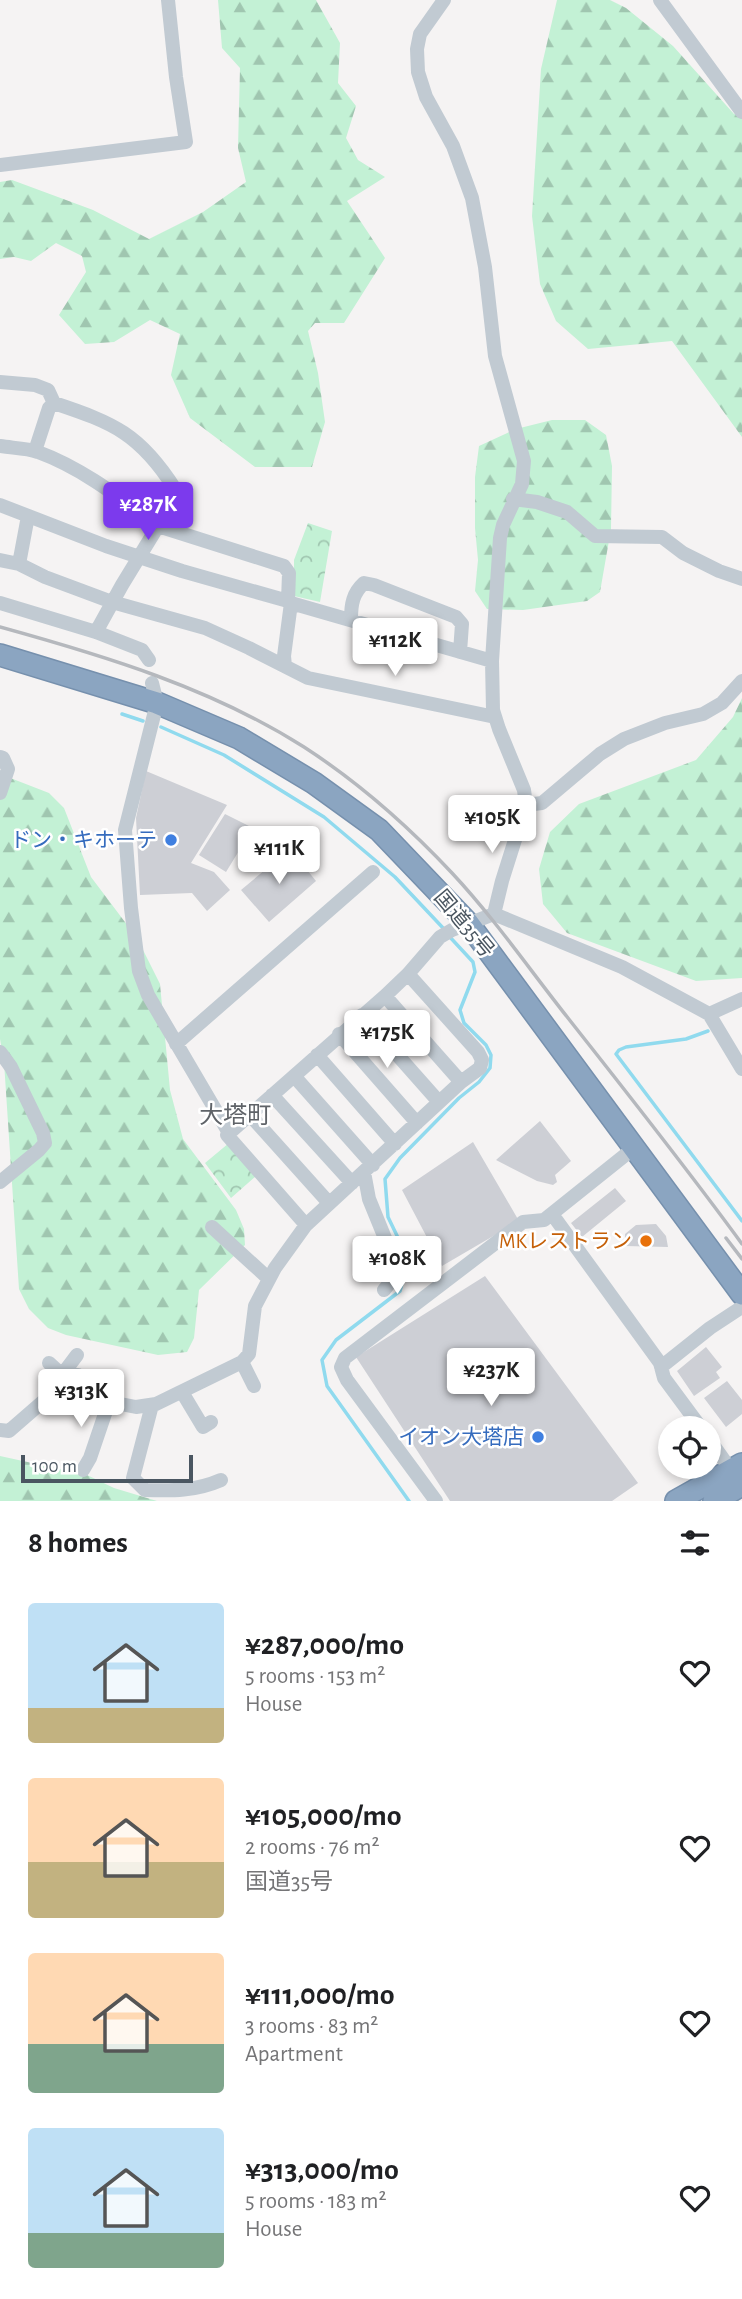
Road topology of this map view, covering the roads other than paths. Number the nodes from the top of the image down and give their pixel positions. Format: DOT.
graph roads {
  1 [pos="168,0"];
  2 [pos="444,0"];
  3 [pos="660,0"];
  4 [pos="742,112"];
  5 [pos="0,165"];
  6 [pos="0,382"];
  7 [pos="54,403"];
  8 [pos="0,446"];
  9 [pos="35,451"];
  10 [pos="513,499"];
  11 [pos="0,505"];
  12 [pos="28,516"];
  13 [pos="158,526"];
  14 [pos="139,557"];
  15 [pos="0,560"];
  16 [pos="19,564"];
  17 [pos="742,579"];
  18 [pos="112,602"];
  19 [pos="289,602"];
  20 [pos="0,603"];
  21 [pos="351,619"];
  22 [pos="96,632"];
  23 [pos="460,652"];
  24 [pos="0,655"];
  25 [pos="149,660"];
  26 [pos="492,661"];
  27 [pos="285,666"];
  28 [pos="742,681"];
  29 [pos="154,693"];
  30 [pos="495,717"];
  31 [pos="0,757"];
  32 [pos="0,793"];
  33 [pos="526,805"];
  34 [pos="373,872"];
  35 [pos="494,914"];
  36 [pos="453,930"];
  37 [pos="408,974"];
  38 [pos="385,996"];
  39 [pos="742,999"];
  40 [pos="709,1013"];
  41 [pos="362,1015"];
  42 [pos="339,1034"];
  43 [pos="176,1044"];
  44 [pos="0,1052"];
  45 [pos="317,1055"];
  46 [pos="742,1069"];
  47 [pos="5,1072"];
  48 [pos="294,1076"];
  49 [pos="461,1082"];
  50 [pos="272,1095"];
  51 [pos="439,1102"];
  52 [pos="250,1115"];
  53 [pos="417,1123"];
  54 [pos="229,1133"];
  55 [pos="395,1144"];
  56 [pos="634,1148"];
  57 [pos="369,1168"];
  58 [pos="0,1182"];
  59 [pos="352,1183"];
  60 [pos="329,1203"];
  61 [pos="552,1214"];
  62 [pos="306,1225"];
  63 [pos="212,1227"];
  64 [pos="269,1279"];
  65 [pos="384,1290"];
  66 [pos="742,1294"];
  67 [pos="742,1307"];
  68 [pos="77,1355"];
  69 [pos="242,1362"];
  70 [pos="50,1363"];
  71 [pos="661,1367"];
  72 [pos="62,1375"];
  73 [pos="254,1386"];
  74 [pos="182,1392"];
  75 [pos="110,1402"];
  76 [pos="152,1405"];
  77 [pos="692,1416"];
  78 [pos="204,1427"];
  79 [pos="0,1430"];
  80 [pos="721,1453"];
  81 [pos="83,1470"];
  82 [pos="739,1473"];
  83 [pos="221,1480"];
  84 [pos="742,1493"];
  85 [pos="436,1501"];
  86 [pos="676,1501"];
  87 [pos="690,1501"];
  88 [pos="714,1501"];
  89 [pos="727,1501"];
  1 -- 5 [label="street"];
  2 -- 10 [label="street"];
  3 -- 4 [label="street"];
  6 -- 7 [label="street"];
  7 -- 9 [label="street"];
  7 -- 13 [label="street"];
  8 -- 9 [label="street"];
  9 -- 13 [label="street"];
  10 -- 17 [label="street"];
  10 -- 26 [label="street"];
  11 -- 12 [label="street"];
  12 -- 14 [label="street"];
  12 -- 16 [label="street"];
  13 -- 14 [label="street"];
  13 -- 19 [label="street"];
  14 -- 18 [label="street"];
  14 -- 19 [label="street"];
  15 -- 16 [label="street"];
  16 -- 18 [label="street"];
  18 -- 22 [label="street"];
  18 -- 27 [label="street"];
  19 -- 21 [label="street"];
  19 -- 27 [label="street"];
  20 -- 22 [label="street"];
  21 -- 23 [label="street"];
  21 -- 23 [label="street"];
  22 -- 25 [label="street"];
  23 -- 26 [label="street"];
  24 -- 29 [label="highway, 国道35号"];
  26 -- 30 [label="street"];
  27 -- 30 [label="street"];
  28 -- 33 [label="street"];
  29 -- 36 [label="highway, 国道35号"];
  29 -- 43 [label="street"];
  30 -- 33 [label="street"];
  31 -- 32 [label="street"];
  33 -- 35 [label="street"];
  34 -- 43 [label="street"];
  35 -- 36 [label="street"];
  35 -- 40 [label="street"];
  36 -- 37 [label="street"];
  36 -- 56 [label="highway, 国道35号"];
  37 -- 38 [label="street"];
  37 -- 49 [label="street"];
  38 -- 41 [label="street"];
  38 -- 49 [label="street"];
  39 -- 40 [label="street"];
  40 -- 46 [label="street"];
  41 -- 42 [label="street"];
  41 -- 51 [label="street"];
  42 -- 45 [label="street"];
  42 -- 53 [label="street"];
  43 -- 54 [label="street"];
  44 -- 47 [label="street"];
  45 -- 48 [label="street"];
  45 -- 55 [label="street"];
  47 -- 58 [label="street"];
  48 -- 50 [label="street"];
  48 -- 57 [label="street"];
  49 -- 51 [label="street"];
  50 -- 52 [label="street"];
  50 -- 59 [label="street"];
  51 -- 53 [label="street"];
  52 -- 54 [label="street"];
  52 -- 60 [label="street"];
  53 -- 55 [label="street"];
  54 -- 62 [label="street"];
  55 -- 57 [label="street"];
  56 -- 61 [label="street"];
  56 -- 66 [label="highway, 国道35号"];
  57 -- 59 [label="street"];
  57 -- 65 [label="street"];
  59 -- 60 [label="street"];
  60 -- 62 [label="street"];
  61 -- 71 [label="street"];
  61 -- 85 [label="street"];
  62 -- 64 [label="street"];
  63 -- 64 [label="street"];
  64 -- 69 [label="street"];
  67 -- 71 [label="street"];
  68 -- 72 [label="street"];
  69 -- 73 [label="street"];
  69 -- 74 [label="street"];
  70 -- 72 [label="street"];
  71 -- 77 [label="street"];
  72 -- 75 [label="street"];
  72 -- 79 [label="street"];
  74 -- 76 [label="street"];
  74 -- 78 [label="street"];
  75 -- 76 [label="street"];
  75 -- 81 [label="street"];
  76 -- 83 [label="street"];
  80 -- 82 [label="street"];
  82 -- 86 [label="highway"];
  82 -- 87 [label="highway"];
  82 -- 88 [label="highway"];
  84 -- 89 [label="highway"];
}
